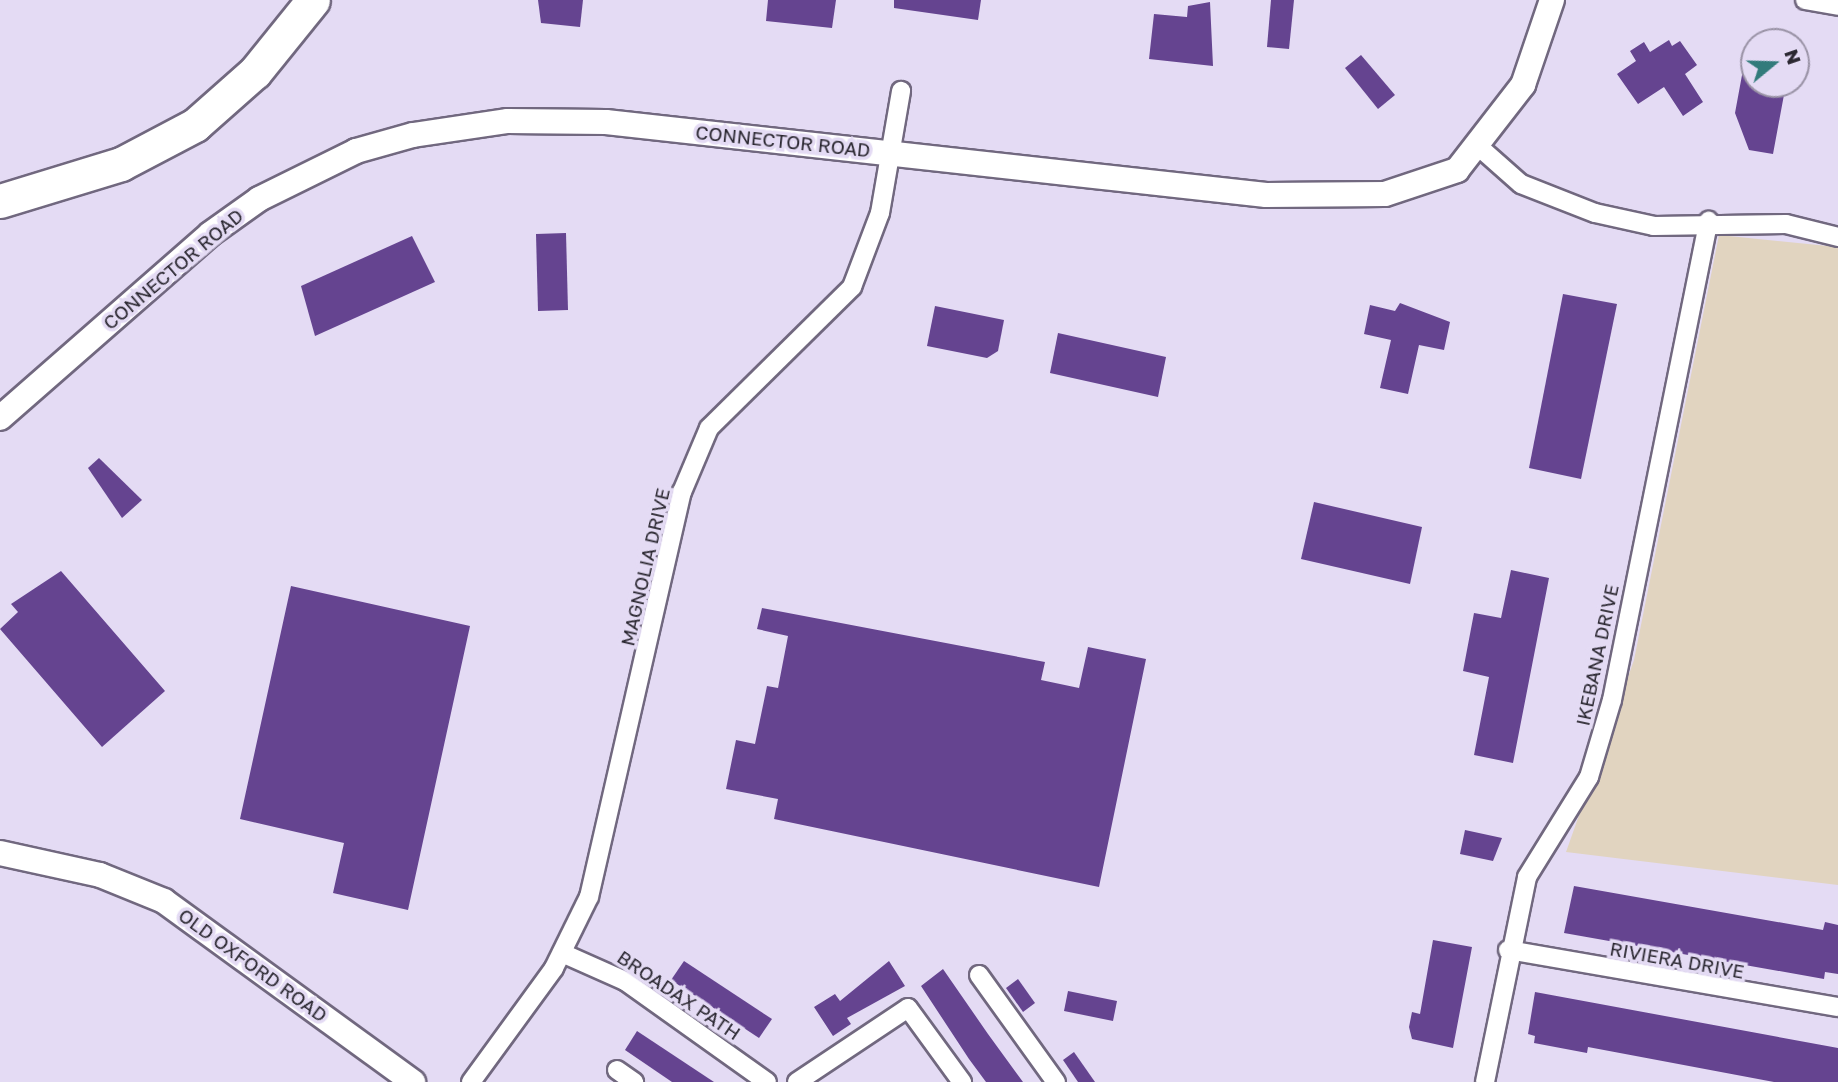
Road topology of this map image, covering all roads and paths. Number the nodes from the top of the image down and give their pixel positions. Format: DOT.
graph roads {
  1 [pos="313,0"];
  2 [pos="1552,0"];
  3 [pos="1805,0"];
  4 [pos="1838,6"];
  5 [pos="901,91"];
  6 [pos="1478,146"];
  7 [pos="890,153"];
  8 [pos="0,201"];
  9 [pos="1709,221"];
  10 [pos="1838,237"];
  11 [pos="0,418"];
  12 [pos="0,853"];
  13 [pos="1508,950"];
  14 [pos="562,953"];
  15 [pos="979,975"];
  16 [pos="1838,1007"];
  17 [pos="617,1070"];
  18 [pos="413,1082"];
  19 [pos="471,1082"];
  20 [pos="634,1082"];
  21 [pos="767,1082"];
  22 [pos="797,1082"];
  23 [pos="962,1082"];
  24 [pos="1056,1082"];
  25 [pos="1485,1082"];
  1 -- 8 [label="highway"];
  2 -- 6 [label="main road, CONNECTOR ROAD"];
  3 -- 4 [label="street"];
  5 -- 7 [label="street, MAGNOLIA DRIVE"];
  6 -- 7 [label="main road, CONNECTOR ROAD"];
  6 -- 9 [label="street"];
  7 -- 11 [label="main road, CONNECTOR ROAD"];
  7 -- 14 [label="street, MAGNOLIA DRIVE"];
  9 -- 10 [label="street"];
  9 -- 13 [label="street, IKEBANA DRIVE"];
  12 -- 18 [label="main road, OLD OXFORD ROAD"];
  13 -- 16 [label="street, RIVIERA DRIVE"];
  13 -- 25 [label="street, IKEBANA DRIVE"];
  14 -- 19 [label="street, MAGNOLIA DRIVE"];
  14 -- 21 [label="street, BROADAX PATH"];
  15 -- 24 [label="street"];
  17 -- 20 [label="street"];
  22 -- 23 [label="street"];
}
